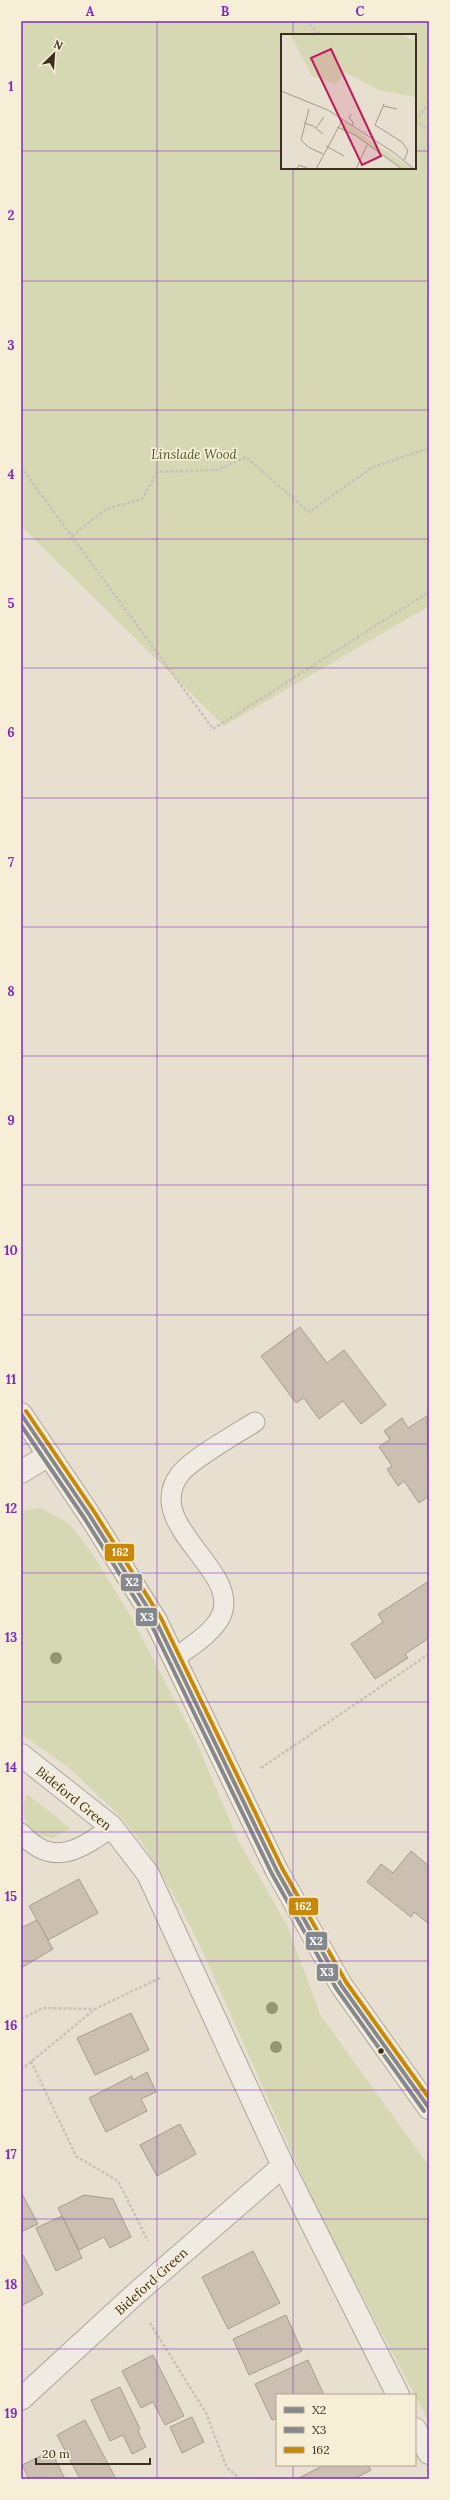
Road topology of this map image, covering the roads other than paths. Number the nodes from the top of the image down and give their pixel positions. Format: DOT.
graph roads {
  1 [pos="21,1414"];
  2 [pos="255,1422"];
  3 [pos="49,1455"];
  4 [pos="21,1472"];
  5 [pos="174,1659"];
  6 [pos="22,1759"];
  7 [pos="112,1827"];
  8 [pos="21,1833"];
  9 [pos="429,2108"];
  10 [pos="283,2166"];
  11 [pos="397,2394"];
  12 [pos="21,2399"];
  13 [pos="416,2431"];
  14 [pos="429,2453"];
  1 -- 3 [label="street"];
  2 -- 5 [label="lane"];
  3 -- 4 [label="street"];
  3 -- 5 [label="street"];
  5 -- 9 [label="street"];
  6 -- 7 [label="street, Bideford Green"];
  7 -- 8 [label="lane"];
  7 -- 10 [label="street, Bideford Green"];
  10 -- 11 [label="street, Bideford Green"];
  10 -- 12 [label="street, Bideford Green"];
  13 -- 14 [label="street"];
}
